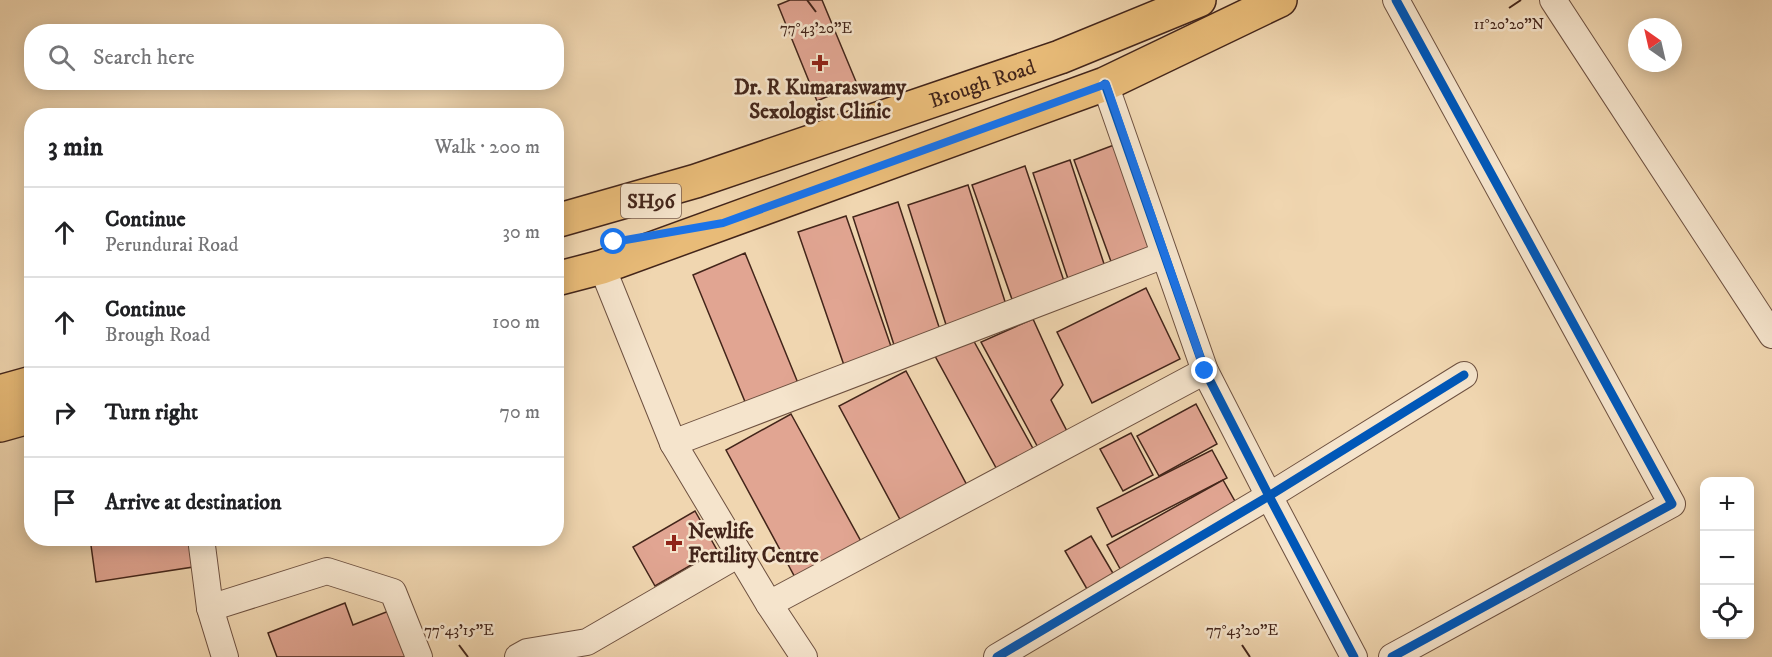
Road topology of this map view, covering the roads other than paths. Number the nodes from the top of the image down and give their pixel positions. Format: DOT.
graph roads {
  1 [pos="1199,0"];
  2 [pos="1280,0"];
  3 [pos="1396,0"];
  4 [pos="1553,0"];
  5 [pos="1106,84"];
  6 [pos="696,181"];
  7 [pos="564,219"];
  8 [pos="564,235"];
  9 [pos="607,243"];
  10 [pos="1164,255"];
  11 [pos="564,256"];
  12 [pos="564,273"];
  13 [pos="1772,335"];
  14 [pos="1205,371"];
  15 [pos="24,374"];
  16 [pos="1464,375"];
  17 [pos="0,381"];
  18 [pos="24,385"];
  19 [pos="0,392"];
  20 [pos="24,404"];
  21 [pos="0,410"];
  22 [pos="24,418"];
  23 [pos="0,425"];
  24 [pos="673,443"];
  25 [pos="1269,496"];
  26 [pos="202,546"];
  27 [pos="739,554"];
  28 [pos="769,604"];
  29 [pos="210,608"];
  30 [pos="589,650"];
  31 [pos="225,657"];
  32 [pos="419,657"];
  33 [pos="518,657"];
  34 [pos="804,657"];
  35 [pos="997,657"];
  36 [pos="1354,657"];
  37 [pos="1392,657"];
  1 -- 6 [label="main road, Brough Road / SH96"];
  2 -- 5 [label="main road, Brough Road / SH96"];
  3 -- 37 [label="street"];
  4 -- 13 [label="street"];
  5 -- 9 [label="main road, Brough Road / SH96"];
  5 -- 10 [label="street"];
  6 -- 7 [label="main road, Brough Road / SH96"];
  6 -- 9 [label="main road, SH96"];
  8 -- 9 [label="main road, SH96"];
  9 -- 11 [label="main road, SH96"];
  9 -- 12 [label="main road, Brough Road / SH96"];
  9 -- 24 [label="street"];
  10 -- 14 [label="street"];
  10 -- 24 [label="street"];
  14 -- 25 [label="street"];
  14 -- 28 [label="street"];
  15 -- 17 [label="main road"];
  16 -- 25 [label="street"];
  18 -- 19 [label="main road"];
  20 -- 21 [label="main road"];
  22 -- 23 [label="main road"];
  24 -- 27 [label="street"];
  25 -- 35 [label="street"];
  25 -- 36 [label="street"];
  26 -- 29 [label="street"];
  27 -- 28 [label="street"];
  27 -- 30 [label="street"];
  28 -- 34 [label="street"];
  29 -- 31 [label="street"];
  29 -- 32 [label="street"];
  30 -- 33 [label="street"];
}
